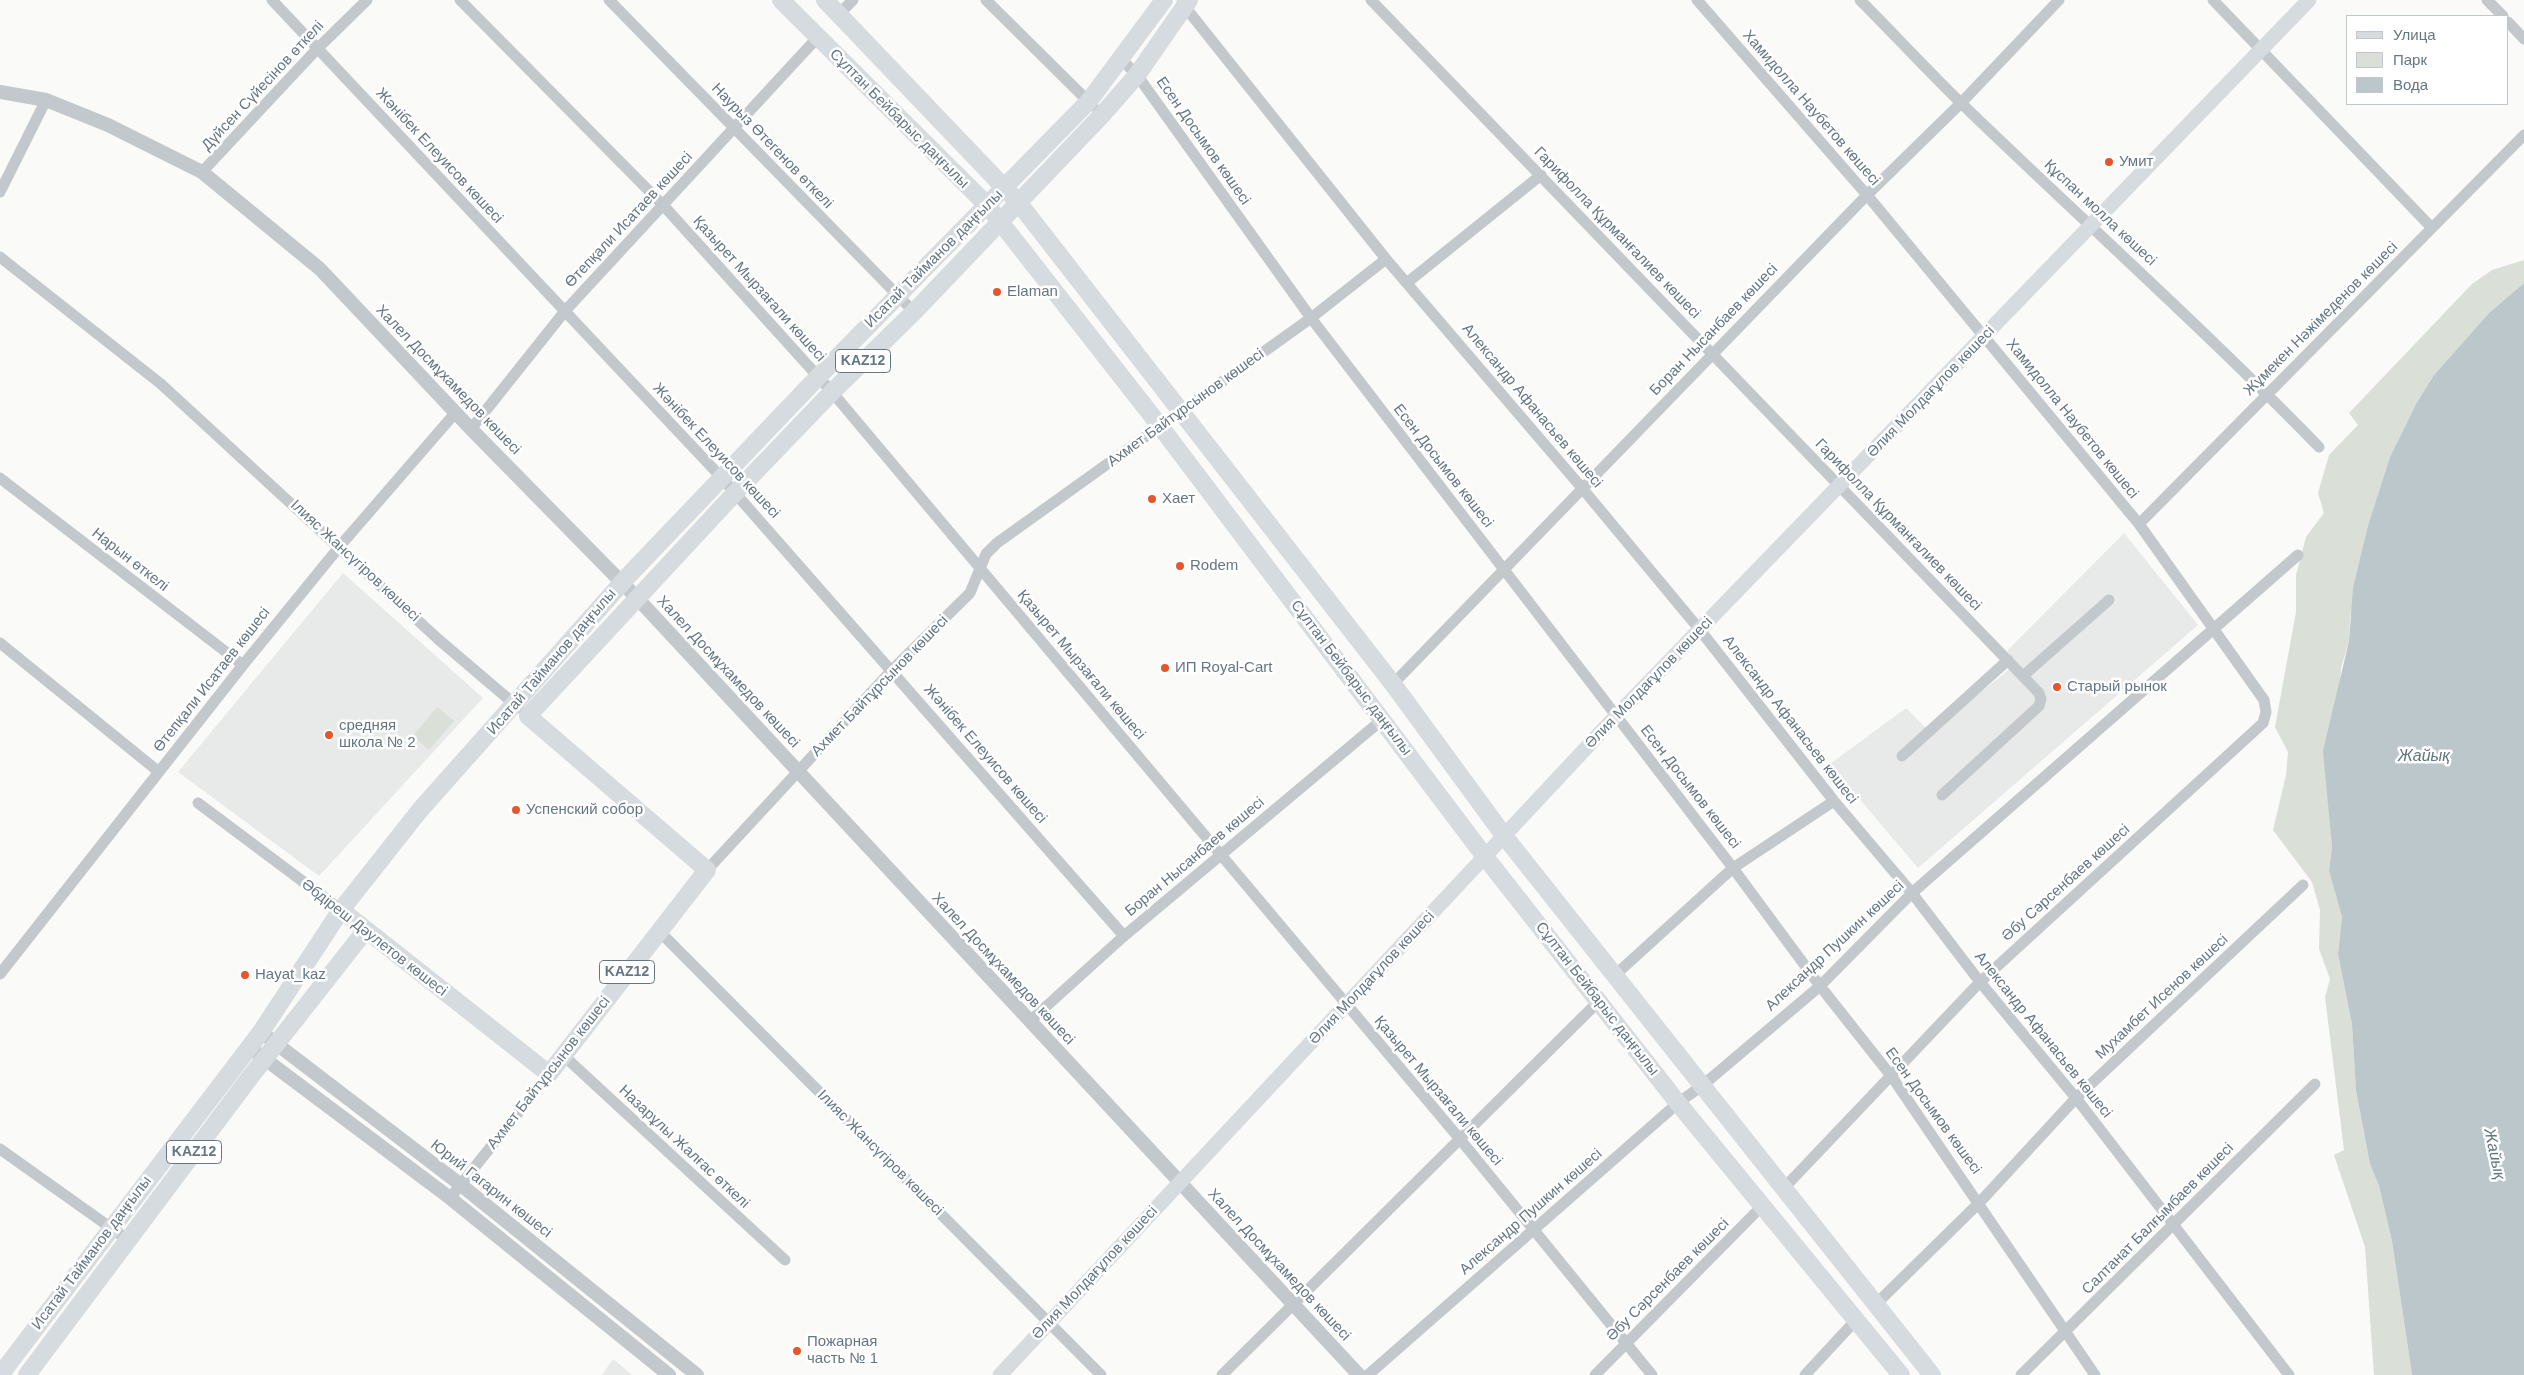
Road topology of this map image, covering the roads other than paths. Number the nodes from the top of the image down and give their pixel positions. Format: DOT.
graph roads {
  1 [pos="272,0"];
  2 [pos="367,0"];
  3 [pos="460,0"];
  4 [pos="609,0"];
  5 [pos="781,0"];
  6 [pos="825,0"];
  7 [pos="853,0"];
  8 [pos="986,0"];
  9 [pos="1164,0"];
  10 [pos="1371,0"];
  11 [pos="1697,0"];
  12 [pos="1860,0"];
  13 [pos="2059,0"];
  14 [pos="2213,0"];
  15 [pos="2309,0"];
  16 [pos="2487,0"];
  17 [pos="1184,2"];
  18 [pos="840,14"];
  19 [pos="2502,15"];
  20 [pos="2509,23"];
  21 [pos="817,38"];
  22 [pos="2524,39"];
  23 [pos="318,48"];
  24 [pos="2261,50"];
  25 [pos="1121,59"];
  26 [pos="1137,74"];
  27 [pos="0,92"];
  28 [pos="46,100"];
  29 [pos="1089,101"];
  30 [pos="1961,103"];
  31 [pos="1102,115"];
  32 [pos="734,129"];
  33 [pos="2524,135"];
  34 [pos="202,172"];
  35 [pos="1541,175"];
  36 [pos="1005,187"];
  37 [pos="0,192"];
  38 [pos="1867,194"];
  39 [pos="1018,202"];
  40 [pos="663,205"];
  41 [pos="987,205"];
  42 [pos="1000,221"];
  43 [pos="2092,225"];
  44 [pos="2432,228"];
  45 [pos="0,257"];
  46 [pos="1386,259"];
  47 [pos="1408,282"];
  48 [pos="898,296"];
  49 [pos="565,311"];
  50 [pos="914,312"];
  51 [pos="1311,318"];
  52 [pos="1985,336"];
  53 [pos="1713,354"];
  54 [pos="818,377"];
  55 [pos="832,392"];
  56 [pos="2268,394"];
  57 [pos="1181,411"];
  58 [pos="456,412"];
  59 [pos="1160,426"];
  60 [pos="471,429"];
  61 [pos="2319,447"];
  62 [pos="721,477"];
  63 [pos="0,478"];
  64 [pos="1840,486"];
  65 [pos="1582,488"];
  66 [pos="735,493"];
  67 [pos="2139,524"];
  68 [pos="340,546"];
  69 [pos="1289,550"];
  70 [pos="2298,555"];
  71 [pos="1268,567"];
  72 [pos="980,568"];
  73 [pos="1504,569"];
  74 [pos="622,582"];
  75 [pos="638,599"];
  76 [pos="2109,600"];
  77 [pos="2214,629"];
  78 [pos="1700,630"];
  79 [pos="0,643"];
  80 [pos="2008,660"];
  81 [pos="243,665"];
  82 [pos="892,670"];
  83 [pos="2023,676"];
  84 [pos="1393,684"];
  85 [pos="514,704"];
  86 [pos="2266,712"];
  87 [pos="528,716"];
  88 [pos="1616,716"];
  89 [pos="1383,719"];
  90 [pos="1902,756"];
  91 [pos="797,771"];
  92 [pos="159,772"];
  93 [pos="1942,794"];
  94 [pos="1834,801"];
  95 [pos="198,803"];
  96 [pos="1505,837"];
  97 [pos="1223,855"];
  98 [pos="1486,858"];
  99 [pos="1733,868"];
  100 [pos="707,870"];
  101 [pos="2303,885"];
  102 [pos="1912,893"];
  103 [pos="341,910"];
  104 [pos="365,931"];
  105 [pos="659,931"];
  106 [pos="1124,936"];
  107 [pos="0,974"];
  108 [pos="1614,976"];
  109 [pos="1980,982"];
  110 [pos="1820,986"];
  111 [pos="1599,1001"];
  112 [pos="1347,1006"];
  113 [pos="1030,1022"];
  114 [pos="260,1032"];
  115 [pos="277,1044"];
  116 [pos="249,1047"];
  117 [pos="563,1055"];
  118 [pos="265,1059"];
  119 [pos="549,1074"];
  120 [pos="1892,1076"];
  121 [pos="1703,1084"];
  122 [pos="2315,1084"];
  123 [pos="2076,1098"];
  124 [pos="1678,1103"];
  125 [pos="1459,1138"];
  126 [pos="0,1149"];
  127 [pos="1180,1181"];
  128 [pos="461,1185"];
  129 [pos="1784,1188"];
  130 [pos="450,1198"];
  131 [pos="1980,1202"];
  132 [pos="1762,1206"];
  133 [pos="2173,1224"];
  134 [pos="110,1228"];
  135 [pos="1534,1229"];
  136 [pos="128,1240"];
  137 [pos="785,1260"];
  138 [pos="1876,1304"];
  139 [pos="1292,1305"];
  140 [pos="1049,1321"];
  141 [pos="1856,1321"];
  142 [pos="2066,1332"];
  143 [pos="1627,1343"];
  144 [pos="0,1374"];
  145 [pos="27,1375"];
  146 [pos="669,1375"];
  147 [pos="697,1375"];
  148 [pos="1000,1375"];
  149 [pos="1101,1375"];
  150 [pos="1222,1375"];
  151 [pos="1359,1375"];
  152 [pos="1368,1375"];
  153 [pos="1595,1375"];
  154 [pos="1652,1375"];
  155 [pos="1805,1375"];
  156 [pos="1900,1375"];
  157 [pos="1932,1375"];
  158 [pos="2021,1375"];
  159 [pos="2096,1375"];
  160 [pos="2288,1375"];
  1 -- 23 [label="street, Жәнібек Елеуисов көшесі"];
  2 -- 23 [label="street, Дүйсен Сүйесінов өткелі"];
  3 -- 40 [label="street, Қазырет Мырзағали көшесі"];
  4 -- 32 [label="street, Наурыз Өтегенов өткелі"];
  5 -- 21 [label="main road, Сұлтан Бейбарыс даңғылы"];
  6 -- 18 [label="main road, Сұлтан Бейбарыс даңғылы"];
  7 -- 18 [label="street"];
  8 -- 29 [label="street"];
  9 -- 25 [label="main road, Исатай Тайманов даңғылы / KAZ12"];
  10 -- 35 [label="street, Гарифолла Құрманғалиев көшесі"];
  11 -- 38 [label="street, Хамидолла Наубетов көшесі"];
  12 -- 30 [label="street, Құспан молла көшесі"];
  13 -- 30 [label="street, Боран Нысанбаев көшесі"];
  14 -- 24 [label="street"];
  15 -- 24 [label="main road, Әлия Молдағұлов көшесі"];
  16 -- 19 [label="street"];
  17 -- 26 [label="main road, Исатай Тайманов даңғылы / KAZ12"];
  17 -- 46 [label="street, Александр Афанасьев көшесі"];
  18 -- 36 [label="main road, Сұлтан Бейбарыс даңғылы"];
  20 -- 22 [label="street"];
  21 -- 32 [label="street, Өтепқали Исатаев көшесі"];
  21 -- 41 [label="main road, Сұлтан Бейбарыс даңғылы"];
  23 -- 34 [label="street, Дүйсен Сүйесінов өткелі"];
  23 -- 49 [label="street, Жәнібек Елеуисов көшесі"];
  24 -- 43 [label="main road, Әлия Молдағұлов көшесі"];
  24 -- 44 [label="street"];
  25 -- 26 [label="street, Есен Досымов көшесі"];
  25 -- 29 [label="main road, Исатай Тайманов даңғылы / KAZ12"];
  26 -- 31 [label="main road, Исатай Тайманов даңғылы / KAZ12"];
  26 -- 51 [label="street, Есен Досымов көшесі"];
  27 -- 28 [label="street, Халел Досмұхамедов көшесі"];
  28 -- 34 [label="street, Халел Досмұхамедов көшесі"];
  28 -- 37 [label="street"];
  29 -- 31 [label="street"];
  29 -- 36 [label="main road, Исатай Тайманов даңғылы / KAZ12"];
  30 -- 38 [label="street, Боран Нысанбаев көшесі"];
  30 -- 43 [label="street, Құспан молла көшесі"];
  31 -- 39 [label="main road, Исатай Тайманов даңғылы / KAZ12"];
  32 -- 40 [label="street, Өтепқали Исатаев көшесі"];
  32 -- 48 [label="street, Наурыз Өтегенов өткелі"];
  33 -- 44 [label="street, Жұмекен Нәжімеденов көшесі"];
  34 -- 58 [label="street, Халел Досмұхамедов көшесі"];
  35 -- 47 [label="street"];
  35 -- 53 [label="street, Гарифолла Құрманғалиев көшесі"];
  36 -- 39 [label="main road, Сұлтан Бейбарыс даңғылы"];
  36 -- 41 [label="main road, Исатай Тайманов даңғылы / KAZ12"];
  38 -- 52 [label="street, Хамидолла Наубетов көшесі"];
  38 -- 53 [label="street, Боран Нысанбаев көшесі"];
  39 -- 42 [label="main road, Исатай Тайманов даңғылы / KAZ12"];
  39 -- 57 [label="main road, Сұлтан Бейбарыс даңғылы"];
  40 -- 49 [label="street, Өтепқали Исатаев көшесі"];
  40 -- 54 [label="street, Қазырет Мырзағали көшесі"];
  41 -- 42 [label="main road, Сұлтан Бейбарыс даңғылы"];
  41 -- 48 [label="main road, Исатай Тайманов даңғылы / KAZ12"];
  42 -- 50 [label="main road, Исатай Тайманов даңғылы / KAZ12"];
  42 -- 59 [label="main road, Сұлтан Бейбарыс даңғылы"];
  43 -- 52 [label="main road, Әлия Молдағұлов көшесі"];
  43 -- 56 [label="street, Құспан молла көшесі"];
  44 -- 56 [label="street, Жұмекен Нәжімеденов көшесі"];
  45 -- 68 [label="street, Ілияс Жансүгіров көшесі"];
  46 -- 47 [label="street, Александр Афанасьев көшесі"];
  46 -- 51 [label="street, Ахмет Байтұрсынов көшесі"];
  47 -- 65 [label="street, Александр Афанасьев көшесі"];
  48 -- 50 [label="street, Наурыз Өтегенов өткелі"];
  48 -- 54 [label="main road, Исатай Тайманов даңғылы / KAZ12"];
  49 -- 60 [label="street, Өтепқали Исатаев көшесі"];
  49 -- 62 [label="street, Жәнібек Елеуисов көшесі"];
  50 -- 55 [label="main road, Исатай Тайманов даңғылы / KAZ12"];
  51 -- 57 [label="street, Ахмет Байтұрсынов көшесі"];
  51 -- 73 [label="street, Есен Досымов көшесі"];
  52 -- 64 [label="main road, Әлия Молдағұлов көшесі"];
  52 -- 67 [label="street, Хамидолла Наубетов көшесі"];
  53 -- 64 [label="street, Гарифолла Құрманғалиев көшесі"];
  53 -- 65 [label="street, Боран Нысанбаев көшесі"];
  54 -- 55 [label="street, Қазырет Мырзағали көшесі"];
  54 -- 62 [label="main road, Исатай Тайманов даңғылы / KAZ12"];
  55 -- 66 [label="main road, Исатай Тайманов даңғылы / KAZ12"];
  55 -- 72 [label="street, Қазырет Мырзағали көшесі"];
  56 -- 61 [label="street, Құспан молла көшесі"];
  56 -- 67 [label="street, Жұмекен Нәжімеденов көшесі"];
  57 -- 59 [label="street, Ахмет Байтұрсынов көшесі"];
  57 -- 69 [label="main road, Сұлтан Бейбарыс даңғылы"];
  58 -- 60 [label="street, Халел Досмұхамедов көшесі"];
  58 -- 68 [label="street, Өтепқали Исатаев көшесі"];
  59 -- 71 [label="main road, Сұлтан Бейбарыс даңғылы"];
  59 -- 72 [label="street, Ахмет Байтұрсынов көшесі"];
  60 -- 74 [label="street, Халел Досмұхамедов көшесі"];
  62 -- 66 [label="street, Жәнібек Елеуисов көшесі"];
  62 -- 74 [label="main road, Исатай Тайманов даңғылы / KAZ12"];
  63 -- 81 [label="street, Нарын өткелі"];
  64 -- 78 [label="main road, Әлия Молдағұлов көшесі"];
  64 -- 80 [label="street, Гарифолла Құрманғалиев көшесі"];
  65 -- 73 [label="street, Боран Нысанбаев көшесі"];
  65 -- 78 [label="street, Александр Афанасьев көшесі"];
  66 -- 75 [label="main road, Исатай Тайманов даңғылы / KAZ12"];
  66 -- 82 [label="street, Жәнібек Елеуисов көшесі"];
  67 -- 77 [label="street, Хамидолла Наубетов көшесі"];
  68 -- 81 [label="street, Өтепқали Исатаев көшесі"];
  68 -- 85 [label="street, Ілияс Жансүгіров көшесі"];
  69 -- 71 [label="main road"];
  69 -- 84 [label="main road, Сұлтан Бейбарыс даңғылы"];
  70 -- 77 [label="street, Александр Пушкин көшесі"];
  71 -- 89 [label="main road, Сұлтан Бейбарыс даңғылы"];
  72 -- 82 [label="street, Ахмет Байтұрсынов көшесі"];
  72 -- 97 [label="street, Қазырет Мырзағали көшесі"];
  73 -- 84 [label="street, Боран Нысанбаев көшесі"];
  73 -- 88 [label="street, Есен Досымов көшесі"];
  74 -- 75 [label="street, Халел Досмұхамедов көшесі"];
  74 -- 85 [label="main road, Исатай Тайманов даңғылы / KAZ12"];
  75 -- 87 [label="main road, Исатай Тайманов даңғылы / KAZ12"];
  75 -- 91 [label="street, Халел Досмұхамедов көшесі"];
  76 -- 83 [label="street"];
  77 -- 86 [label="street, Хамидолла Наубетов көшесі"];
  77 -- 102 [label="street, Александр Пушкин көшесі"];
  78 -- 88 [label="main road, Әлия Молдағұлов көшесі"];
  78 -- 94 [label="street, Александр Афанасьев көшесі"];
  79 -- 92 [label="street"];
  80 -- 83 [label="street, Гарифолла Құрманғалиев көшесі"];
  80 -- 90 [label="street"];
  81 -- 92 [label="street, Өтепқали Исатаев көшесі"];
  82 -- 91 [label="street, Ахмет Байтұрсынов көшесі"];
  82 -- 106 [label="street, Жәнібек Елеуисов көшесі"];
  83 -- 93 [label="street, Гарифолла Құрманғалиев көшесі"];
  84 -- 96 [label="main road, Сұлтан Бейбарыс даңғылы"];
  85 -- 87 [label="street, Ілияс Жансүгіров көшесі"];
  85 -- 103 [label="main road, Исатай Тайманов даңғылы / KAZ12"];
  86 -- 109 [label="street, Әбу Сәрсенбаев көшесі"];
  87 -- 100 [label="main road, Ілияс Жансүгіров көшесі"];
  88 -- 96 [label="main road, Әлия Молдағұлов көшесі"];
  88 -- 99 [label="street, Есен Досымов көшесі"];
  89 -- 97 [label="street, Боран Нысанбаев көшесі"];
  89 -- 98 [label="main road, Сұлтан Бейбарыс даңғылы"];
  91 -- 100 [label="street, Ахмет Байтұрсынов көшесі"];
  91 -- 113 [label="street, Халел Досмұхамедов көшесі"];
  92 -- 107 [label="street, Өтепқали Исатаев көшесі"];
  94 -- 99 [label="street"];
  94 -- 102 [label="street, Александр Афанасьев көшесі"];
  95 -- 103 [label="street, Әбдіреш Дәулетов көшесі"];
  96 -- 98 [label="main road, Әлия Молдағұлов көшесі"];
  96 -- 108 [label="main road, Сұлтан Бейбарыс даңғылы"];
  97 -- 106 [label="street, Боран Нысанбаев көшесі"];
  97 -- 112 [label="street, Қазырет Мырзағали көшесі"];
  98 -- 111 [label="main road, Сұлтан Бейбарыс даңғылы"];
  98 -- 112 [label="main road, Әлия Молдағұлов көшесі"];
  99 -- 108 [label="street"];
  99 -- 110 [label="street, Есен Досымов көшесі"];
  100 -- 105 [label="main road, Ахмет Байтұрсынов көшесі / KAZ12"];
  101 -- 123 [label="street, Мухамбет Исенов көшесі"];
  102 -- 109 [label="street, Александр Афанасьев көшесі"];
  102 -- 110 [label="street, Александр Пушкин көшесі"];
  103 -- 104 [label="main road, Әбдіреш Дәулетов көшесі"];
  103 -- 114 [label="main road, Исатай Тайманов даңғылы / KAZ12"];
  104 -- 115 [label="main road, Исатай Тайманов даңғылы / KAZ12"];
  104 -- 119 [label="main road, Әбдіреш Дәулетов көшесі"];
  105 -- 117 [label="main road, Ахмет Байтұрсынов көшесі / KAZ12"];
  105 -- 140 [label="street, Ілияс Жансүгіров көшесі"];
  106 -- 113 [label="street, Боран Нысанбаев көшесі"];
  108 -- 121 [label="main road, Сұлтан Бейбарыс даңғылы"];
  109 -- 120 [label="street, Әбу Сәрсенбаев көшесі"];
  109 -- 123 [label="street, Александр Афанасьев көшесі"];
  110 -- 120 [label="street, Есен Досымов көшесі"];
  110 -- 121 [label="street, Александр Пушкин көшесі"];
  111 -- 124 [label="main road, Сұлтан Бейбарыс даңғылы"];
  111 -- 125 [label="street"];
  112 -- 125 [label="street, Қазырет Мырзағали көшесі"];
  112 -- 127 [label="main road, Әлия Молдағұлов көшесі"];
  113 -- 127 [label="street, Халел Досмұхамедов көшесі"];
  114 -- 115 [label="street, Юрий Гагарин көшесі"];
  114 -- 116 [label="main road, Исатай Тайманов даңғылы / KAZ12"];
  115 -- 118 [label="main road, Исатай Тайманов даңғылы / KAZ12"];
  115 -- 128 [label="street, Юрий Гагарин көшесі"];
  116 -- 118 [label="street"];
  116 -- 134 [label="main road, Исатай Тайманов даңғылы / KAZ12"];
  117 -- 119 [label="main road, Ахмет Байтұрсынов көшесі / KAZ12"];
  117 -- 137 [label="street, Назарұлы Жалғас өткелі"];
  118 -- 130 [label="street"];
  118 -- 136 [label="main road, Исатай Тайманов даңғылы / KAZ12"];
  119 -- 128 [label="street, Ахмет Байтұрсынов көшесі"];
  120 -- 129 [label="street, Әбу Сәрсенбаев көшесі"];
  120 -- 131 [label="street, Есен Досымов көшесі"];
  121 -- 124 [label="street, Александр Пушкин көшесі"];
  121 -- 129 [label="main road, Сұлтан Бейбарыс даңғылы"];
  122 -- 133 [label="street, Салтанат Балғымбаев көшесі"];
  123 -- 131 [label="street, Мухамбет Исенов көшесі"];
  123 -- 133 [label="street, Александр Афанасьев көшесі"];
  124 -- 132 [label="main road, Сұлтан Бейбарыс даңғылы"];
  124 -- 135 [label="street, Александр Пушкин көшесі"];
  125 -- 135 [label="street, Қазырет Мырзағали көшесі"];
  125 -- 139 [label="street"];
  126 -- 134 [label="street"];
  127 -- 139 [label="street, Халел Досмұхамедов көшесі"];
  127 -- 140 [label="main road, Әлия Молдағұлов көшесі"];
  128 -- 130 [label="street, Ахмет Байтұрсынов көшесі"];
  128 -- 147 [label="street, Юрий Гагарин көшесі"];
  129 -- 138 [label="main road, Сұлтан Бейбарыс даңғылы"];
  130 -- 146 [label="street"];
  131 -- 138 [label="street, Мухамбет Исенов көшесі"];
  131 -- 142 [label="street, Есен Досымов көшесі"];
  132 -- 141 [label="main road, Сұлтан Бейбарыс даңғылы"];
  132 -- 143 [label="street, Әбу Сәрсенбаев көшесі"];
  133 -- 142 [label="street, Салтанат Балғымбаев көшесі"];
  133 -- 160 [label="street, Александр Афанасьев көшесі"];
  134 -- 136 [label="street"];
  134 -- 144 [label="main road, Исатай Тайманов даңғылы / KAZ12"];
  135 -- 143 [label="street, Қазырет Мырзағали көшесі"];
  135 -- 152 [label="street, Александр Пушкин көшесі"];
  136 -- 145 [label="main road, Исатай Тайманов даңғылы / KAZ12"];
  138 -- 157 [label="main road, Сұлтан Бейбарыс даңғылы"];
  139 -- 150 [label="street"];
  139 -- 151 [label="street, Халел Досмұхамедов көшесі"];
  140 -- 148 [label="main road, Әлия Молдағұлов көшесі"];
  140 -- 149 [label="street, Ілияс Жансүгіров көшесі"];
  141 -- 155 [label="street"];
  141 -- 156 [label="main road, Сұлтан Бейбарыс даңғылы"];
  142 -- 158 [label="street, Салтанат Балғымбаев көшесі"];
  142 -- 159 [label="street, Есен Досымов көшесі"];
  143 -- 153 [label="street, Әбу Сәрсенбаев көшесі"];
  143 -- 154 [label="street, Қазырет Мырзағали көшесі"];
}
